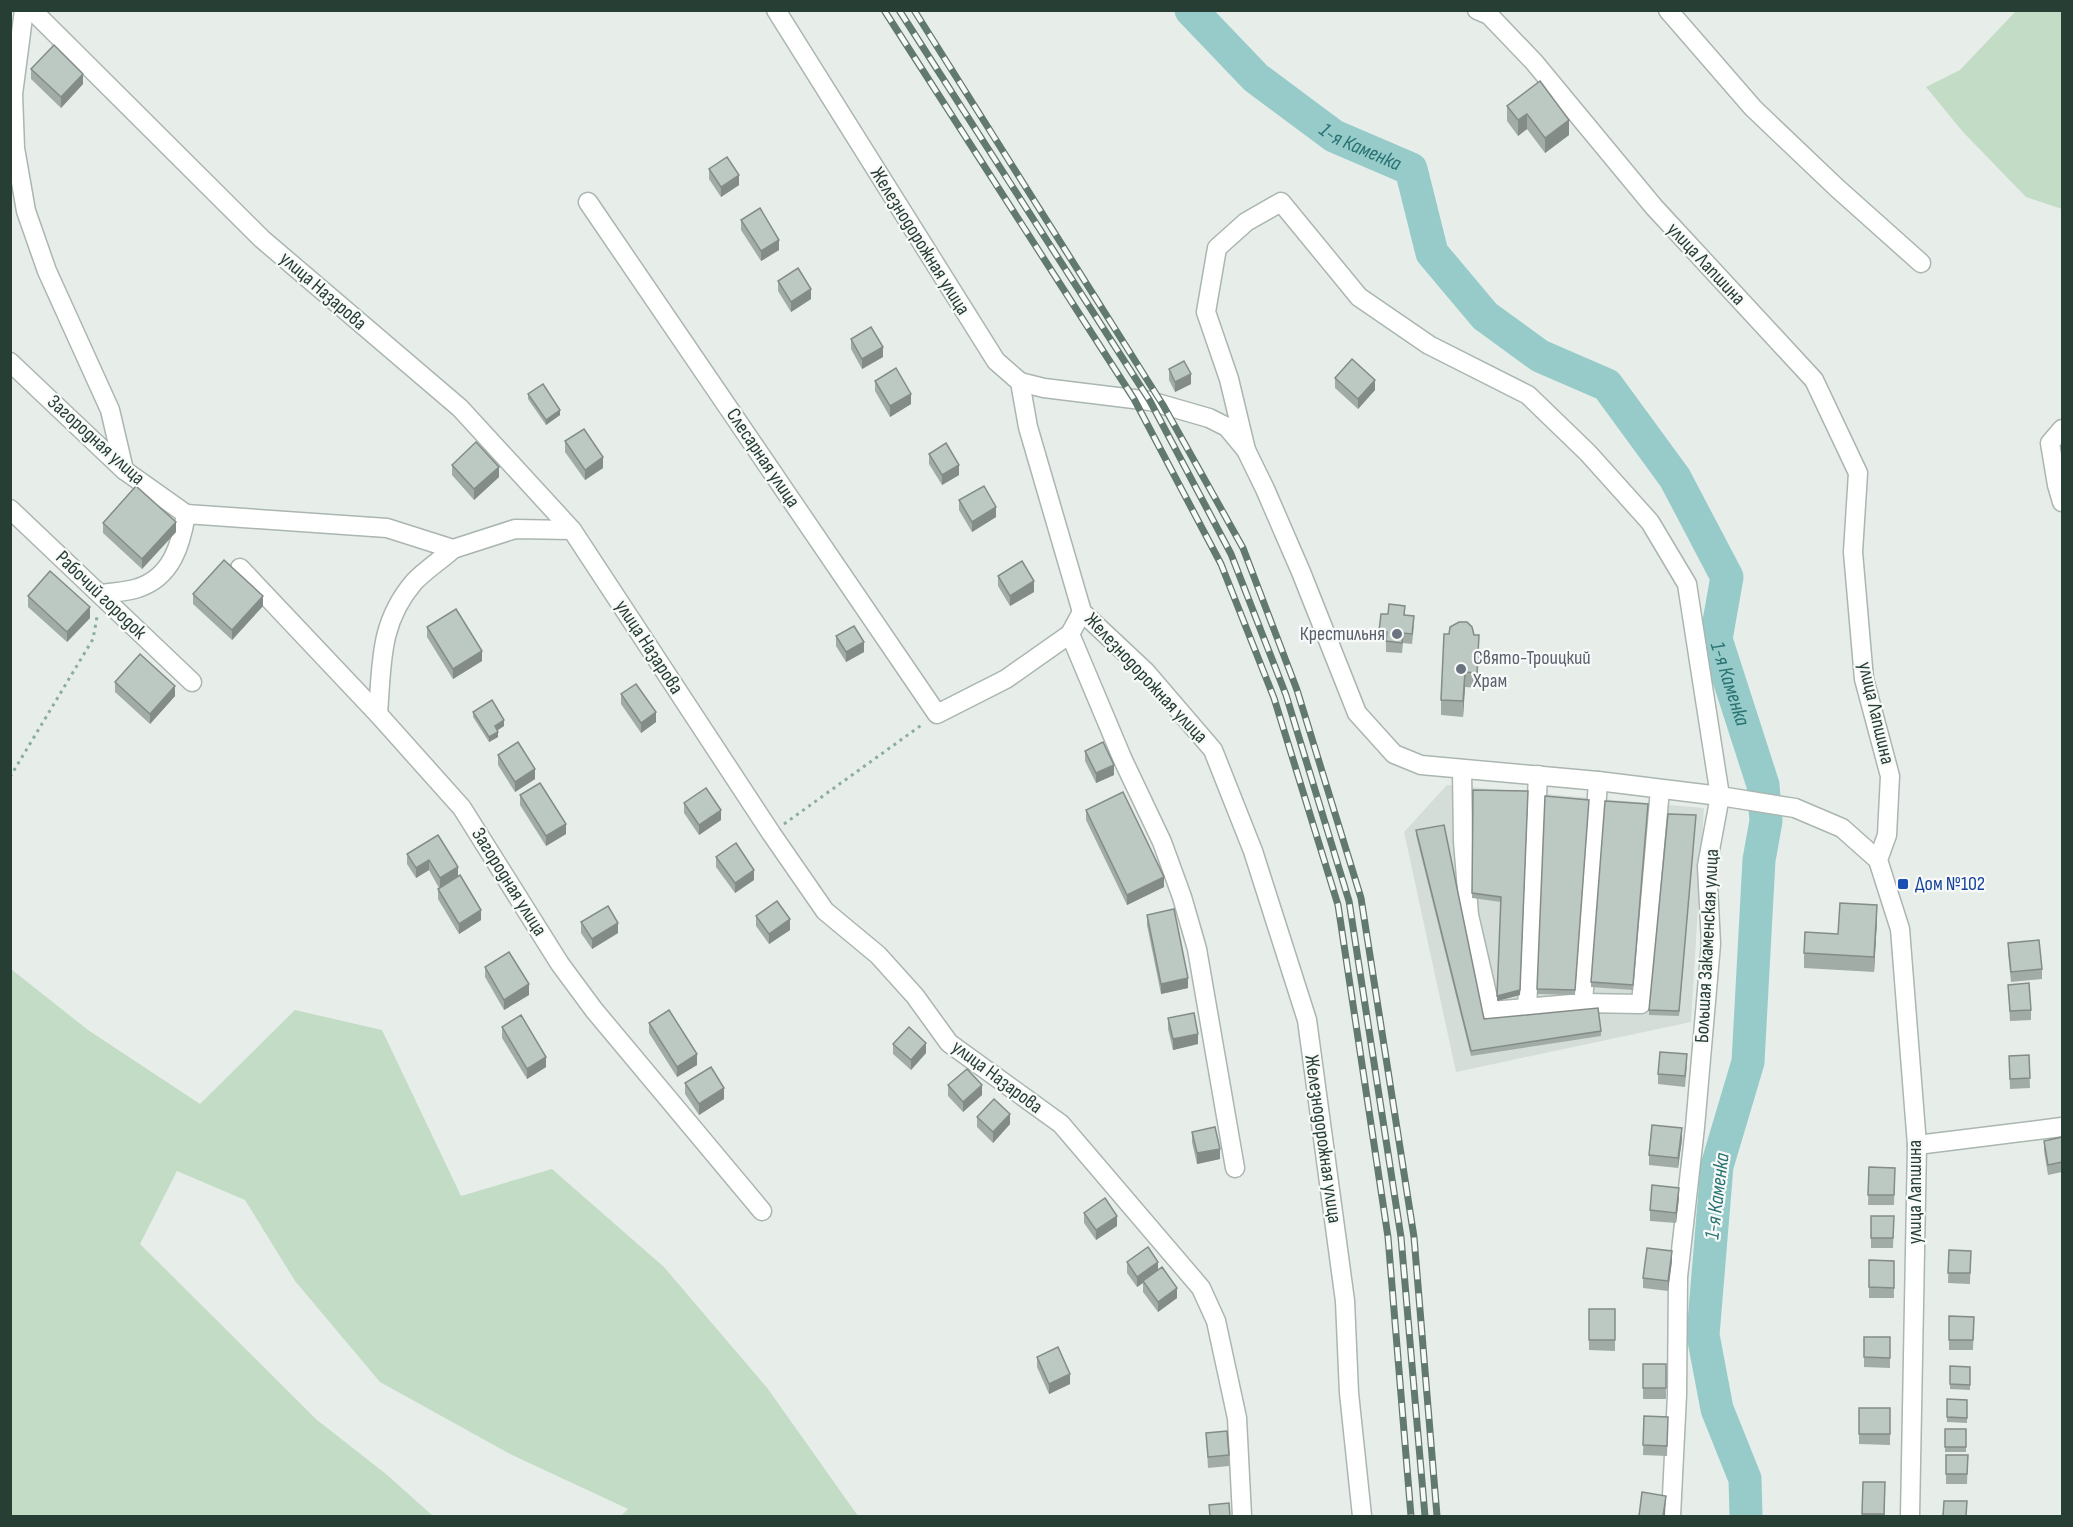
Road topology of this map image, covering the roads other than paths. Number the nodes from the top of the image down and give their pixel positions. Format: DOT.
graph roads {
  1 [pos="24,10"];
  2 [pos="32,10"];
  3 [pos="776,10"];
  4 [pos="1477,10"];
  5 [pos="1668,10"];
  6 [pos="588,202"];
  7 [pos="1922,263"];
  8 [pos="10,362"];
  9 [pos="1020,382"];
  10 [pos="2062,429"];
  11 [pos="1246,450"];
  12 [pos="124,470"];
  13 [pos="2062,502"];
  14 [pos="10,508"];
  15 [pos="186,514"];
  16 [pos="572,530"];
  17 [pos="453,549"];
  18 [pos="240,568"];
  19 [pos="101,594"];
  20 [pos="1082,612"];
  21 [pos="1070,634"];
  22 [pos="192,682"];
  23 [pos="378,714"];
  24 [pos="1462,769"];
  25 [pos="1538,775"];
  26 [pos="1598,782"];
  27 [pos="1660,789"];
  28 [pos="1720,796"];
  29 [pos="1878,860"];
  30 [pos="1583,1003"];
  31 [pos="1527,1008"];
  32 [pos="2062,1126"];
  33 [pos="1917,1145"];
  34 [pos="1235,1168"];
  35 [pos="762,1210"];
  36 [pos="1242,1516"];
  37 [pos="1362,1516"];
  38 [pos="1671,1516"];
  39 [pos="1910,1516"];
  1 -- 12 [label="street"];
  2 -- 16 [label="street, улица Назарова"];
  3 -- 9 [label="street, Железнодорожная улица"];
  4 -- 29 [label="street, улица Лапшина"];
  5 -- 7 [label="street"];
  6 -- 21 [label="street, Слесарная улица"];
  8 -- 12 [label="street, Загородная улица"];
  9 -- 11 [label="street"];
  9 -- 20 [label="street, Железнодорожная улица"];
  10 -- 13 [label="street"];
  11 -- 24 [label="street"];
  11 -- 28 [label="street, Большая Закаменская улица"];
  12 -- 15 [label="street, Загородная улица"];
  14 -- 19 [label="street, Рабочий городок"];
  15 -- 17 [label="street"];
  15 -- 19 [label="street"];
  16 -- 17 [label="street"];
  16 -- 36 [label="street, улица Назарова"];
  17 -- 23 [label="street"];
  18 -- 23 [label="street, Загородная улица"];
  19 -- 22 [label="street, Рабочий городок"];
  20 -- 21 [label="street"];
  20 -- 37 [label="street, Железнодорожная улица"];
  21 -- 34 [label="street"];
  23 -- 35 [label="street, Загородная улица"];
  24 -- 25 [label="street"];
  24 -- 31 [label="street"];
  25 -- 26 [label="street"];
  25 -- 31 [label="street"];
  26 -- 27 [label="street"];
  26 -- 30 [label="street"];
  27 -- 28 [label="street"];
  27 -- 30 [label="street"];
  28 -- 29 [label="street"];
  28 -- 38 [label="street, Большая Закаменская улица"];
  29 -- 33 [label="street, улица Лапшина"];
  30 -- 31 [label="street"];
  32 -- 33 [label="street"];
  33 -- 39 [label="street, улица Лапшина"];
}
